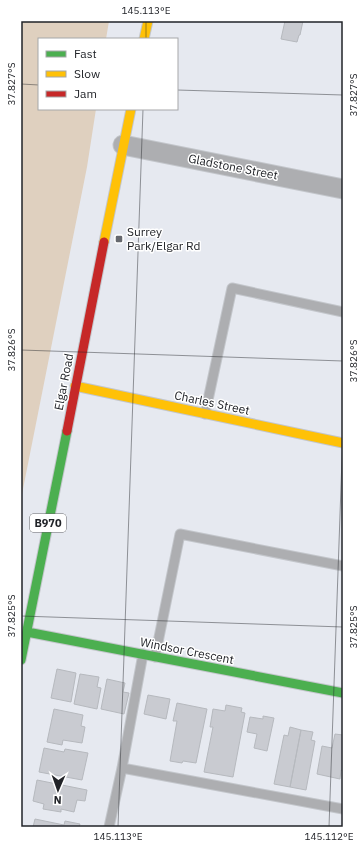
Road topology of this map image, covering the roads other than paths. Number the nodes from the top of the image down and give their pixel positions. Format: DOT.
graph roads {
  1 [pos="148,21"];
  2 [pos="144,38"];
  3 [pos="131,110"];
  4 [pos="124,146"];
  5 [pos="343,189"];
  6 [pos="343,312"];
  7 [pos="75,386"];
  8 [pos="205,414"];
  9 [pos="343,443"];
  10 [pos="343,566"];
  11 [pos="28,591"];
  12 [pos="26,632"];
  13 [pos="143,654"];
  14 [pos="155,657"];
  15 [pos="21,660"];
  16 [pos="343,692"];
  17 [pos="122,768"];
  18 [pos="343,809"];
  19 [pos="109,827"];
  1 -- 2 [label="street"];
  3 -- 4 [label="street, Elgar Road / B970"];
  4 -- 5 [label="street, Gladstone Street"];
  4 -- 7 [label="street, Elgar Road / B970"];
  6 -- 8 [label="lane"];
  7 -- 8 [label="street, Charles Street"];
  7 -- 11 [label="street, Elgar Road / B970"];
  8 -- 9 [label="street, Charles Street"];
  10 -- 14 [label="lane"];
  11 -- 12 [label="street, Elgar Road / B970"];
  12 -- 13 [label="street, Windsor Crescent"];
  12 -- 15 [label="street, Elgar Road / B970"];
  13 -- 14 [label="street, Windsor Crescent"];
  13 -- 17 [label="lane"];
  14 -- 16 [label="street, Windsor Crescent"];
  17 -- 18 [label="lane"];
  17 -- 19 [label="lane"];
}
